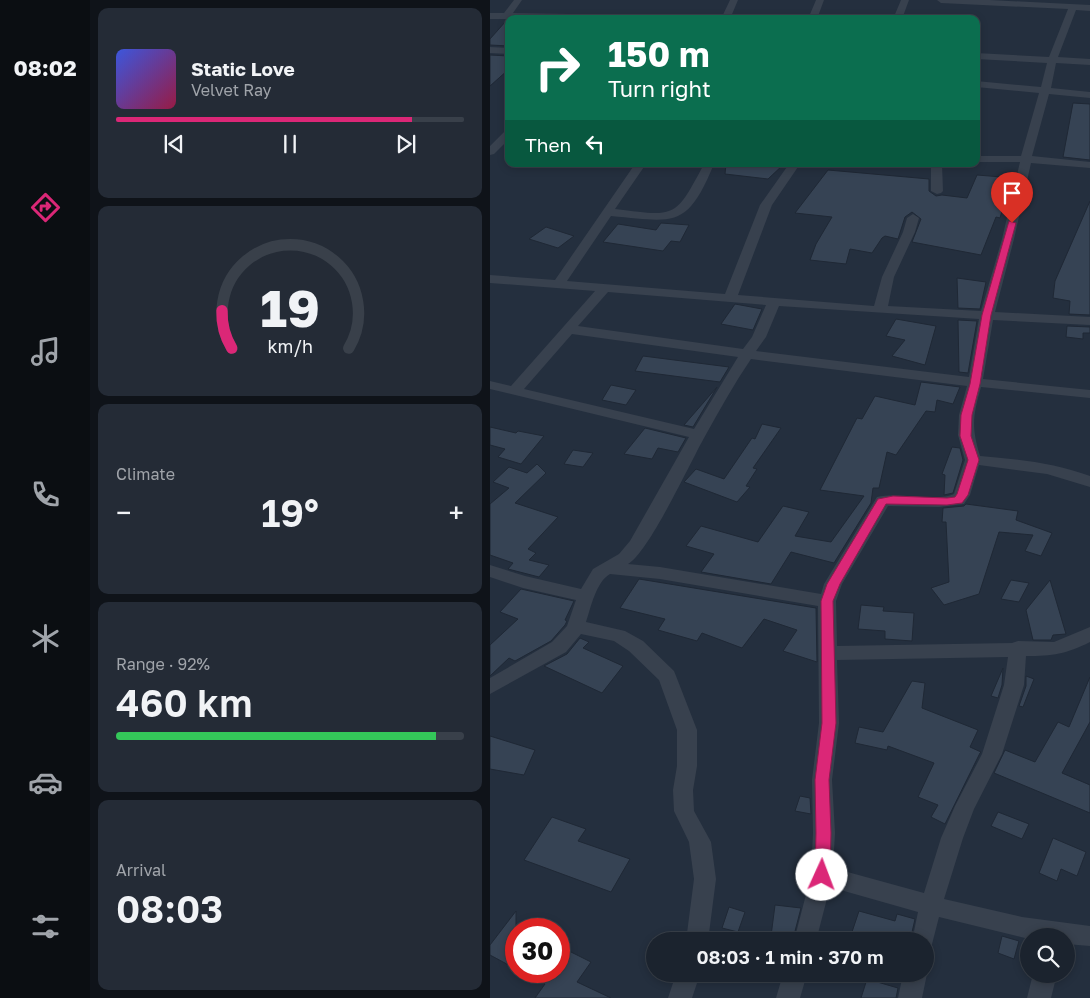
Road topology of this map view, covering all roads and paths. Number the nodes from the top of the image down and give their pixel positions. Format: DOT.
graph roads {
  1 [pos="518,0"];
  2 [pos="734,0"];
  3 [pos="820,0"];
  4 [pos="905,0"];
  5 [pos="942,0"];
  6 [pos="1073,7"];
  7 [pos="1090,8"];
  8 [pos="508,15"];
  9 [pos="727,15"];
  10 [pos="814,15"];
  11 [pos="899,15"];
  12 [pos="505,16"];
  13 [pos="491,18"];
  14 [pos="490,50"];
  15 [pos="505,51"];
  16 [pos="980,56"];
  17 [pos="1052,61"];
  18 [pos="1090,62"];
  19 [pos="980,84"];
  20 [pos="1045,90"];
  21 [pos="1090,95"];
  22 [pos="502,138"];
  23 [pos="490,152"];
  24 [pos="980,159"];
  25 [pos="1026,159"];
  26 [pos="1089,166"];
  27 [pos="638,167"];
  28 [pos="708,167"];
  29 [pos="792,167"];
  30 [pos="936,167"];
  31 [pos="937,190"];
  32 [pos="607,212"];
  33 [pos="913,218"];
  34 [pos="490,279"];
  35 [pos="558,285"];
  36 [pos="604,288"];
  37 [pos="730,299"];
  38 [pos="774,302"];
  39 [pos="880,310"];
  40 [pos="986,315"];
  41 [pos="1090,321"];
  42 [pos="567,329"];
  43 [pos="748,356"];
  44 [pos="975,384"];
  45 [pos="490,386"];
  46 [pos="514,391"];
  47 [pos="1090,394"];
  48 [pos="698,435"];
  49 [pos="973,460"];
  50 [pos="1090,482"];
  51 [pos="607,568"];
  52 [pos="490,571"];
  53 [pos="586,596"];
  54 [pos="827,601"];
  55 [pos="576,626"];
  56 [pos="1090,634"];
  57 [pos="1018,648"];
  58 [pos="829,653"];
  59 [pos="490,687"];
  60 [pos="822,875"];
  61 [pos="931,905"];
  62 [pos="1024,928"];
  63 [pos="698,932"];
  64 [pos="806,932"];
  65 [pos="925,932"];
  66 [pos="1075,936"];
  67 [pos="1090,936"];
  68 [pos="685,982"];
  69 [pos="793,982"];
  70 [pos="913,982"];
  71 [pos="1043,983"];
  72 [pos="680,998"];
  73 [pos="788,998"];
  74 [pos="910,998"];
  75 [pos="1039,998"];
  1 -- 8 [label="street"];
  2 -- 9 [label="street"];
  3 -- 10 [label="street"];
  4 -- 11 [label="street"];
  5 -- 6 [label="street"];
  6 -- 7 [label="street"];
  6 -- 17 [label="street"];
  12 -- 13 [label="street"];
  14 -- 15 [label="street"];
  16 -- 17 [label="street"];
  17 -- 18 [label="street"];
  17 -- 20 [label="street"];
  19 -- 20 [label="street"];
  20 -- 21 [label="street"];
  20 -- 25 [label="street"];
  22 -- 23 [label="street"];
  24 -- 25 [label="street"];
  25 -- 26 [label="street"];
  25 -- 40 [label="street"];
  27 -- 32 [label="street"];
  28 -- 32 [label="street"];
  29 -- 37 [label="street"];
  30 -- 31 [label="street"];
  32 -- 35 [label="street"];
  33 -- 39 [label="street"];
  34 -- 35 [label="street"];
  35 -- 36 [label="street"];
  36 -- 37 [label="street"];
  36 -- 42 [label="street"];
  37 -- 38 [label="street"];
  38 -- 39 [label="street"];
  38 -- 43 [label="street"];
  39 -- 40 [label="street"];
  40 -- 41 [label="street"];
  40 -- 44 [label="street"];
  42 -- 43 [label="street"];
  42 -- 46 [label="street"];
  43 -- 44 [label="street"];
  43 -- 48 [label="street"];
  44 -- 47 [label="street"];
  44 -- 49 [label="street"];
  45 -- 46 [label="street"];
  46 -- 48 [label="street"];
  48 -- 51 [label="street"];
  49 -- 50 [label="street"];
  49 -- 54 [label="street"];
  51 -- 53 [label="street"];
  51 -- 54 [label="street"];
  52 -- 53 [label="street"];
  53 -- 55 [label="street"];
  54 -- 58 [label="street"];
  55 -- 59 [label="street"];
  55 -- 63 [label="street"];
  56 -- 57 [label="street"];
  57 -- 58 [label="street"];
  57 -- 61 [label="street"];
  58 -- 60 [label="street"];
  60 -- 61 [label="street"];
  60 -- 64 [label="street"];
  61 -- 62 [label="street"];
  61 -- 65 [label="street"];
  66 -- 67 [label="street"];
  68 -- 72 [label="street"];
  69 -- 73 [label="street"];
  70 -- 74 [label="street"];
  71 -- 75 [label="street"];
}
